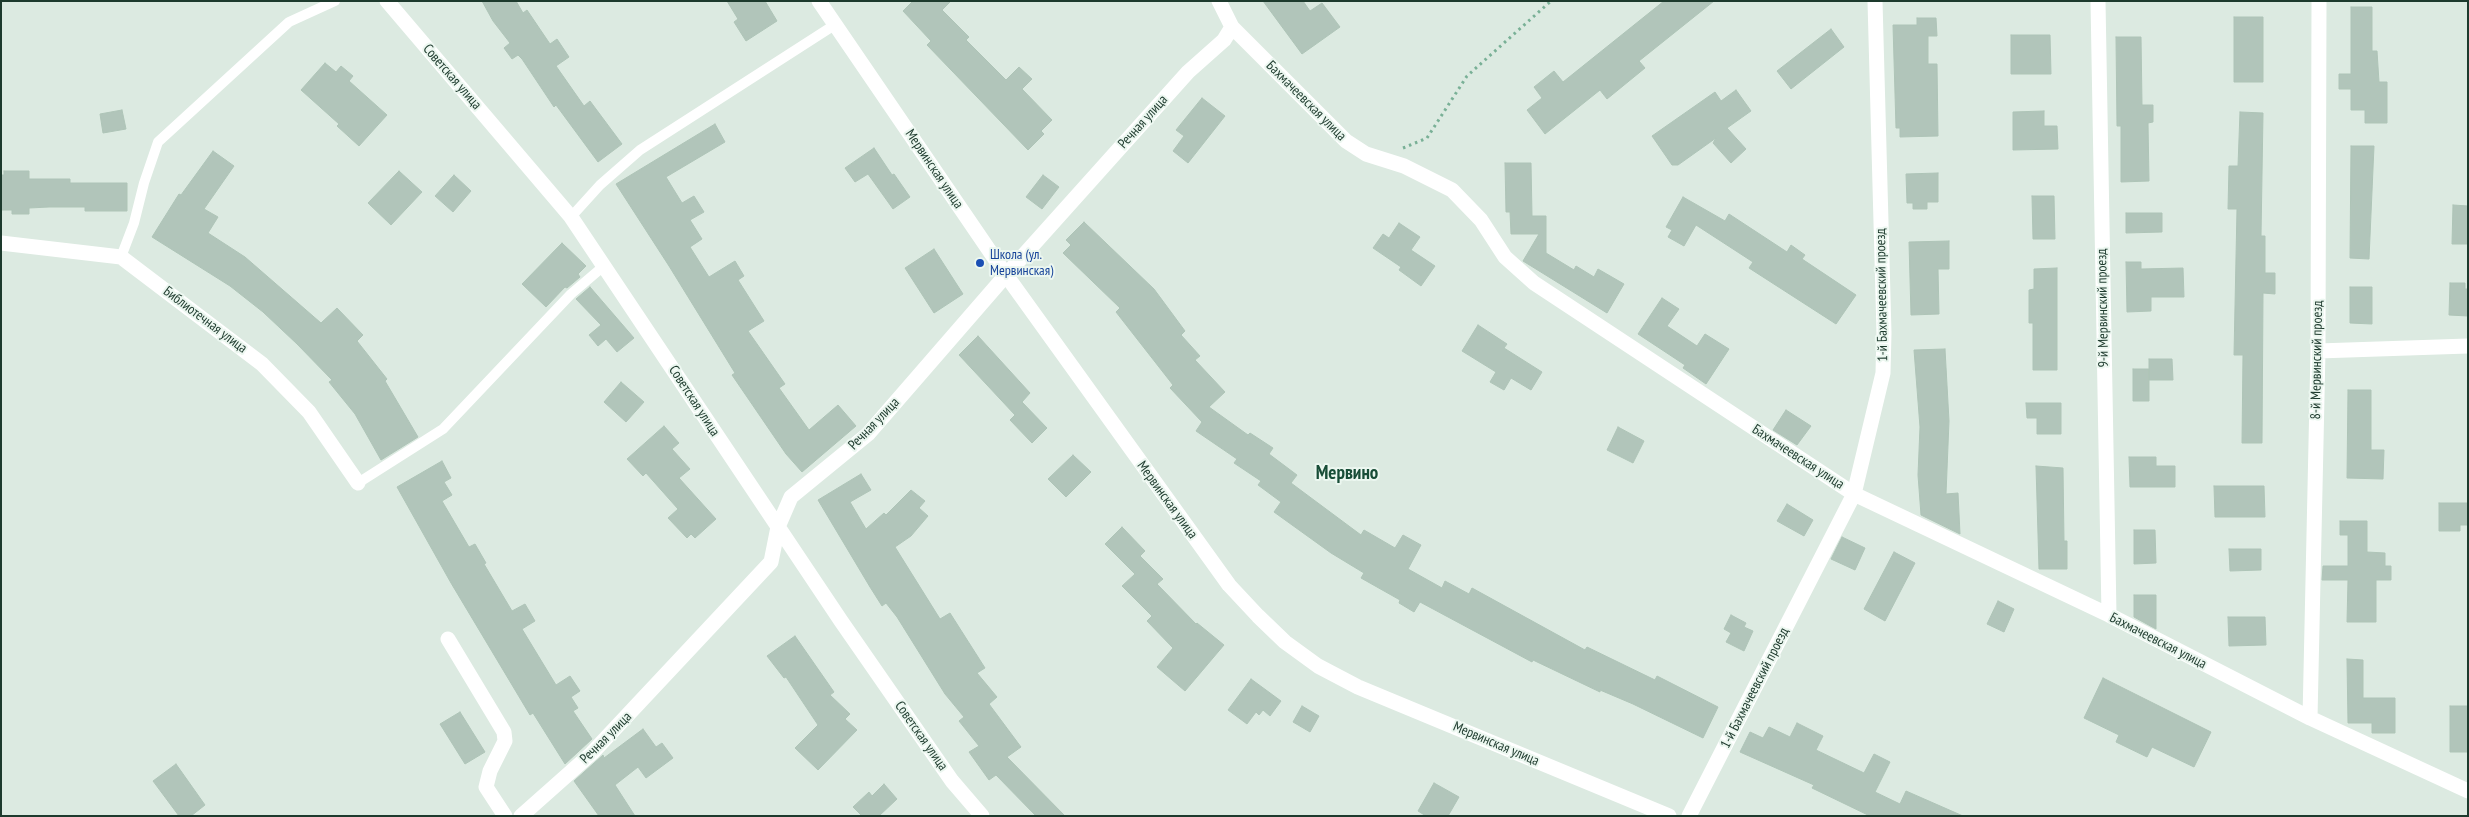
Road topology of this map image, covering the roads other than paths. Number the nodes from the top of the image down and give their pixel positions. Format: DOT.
graph roads {
  1 [pos="335,1"];
  2 [pos="387,1"];
  3 [pos="819,1"];
  4 [pos="1219,1"];
  5 [pos="1875,1"];
  6 [pos="2098,1"];
  7 [pos="2319,1"];
  8 [pos="836,24"];
  9 [pos="1232,27"];
  10 [pos="571,217"];
  11 [pos="1,243"];
  12 [pos="121,258"];
  13 [pos="604,265"];
  14 [pos="1006,275"];
  15 [pos="2468,346"];
  16 [pos="2318,351"];
  17 [pos="358,483"];
  18 [pos="1854,494"];
  19 [pos="778,528"];
  20 [pos="2109,615"];
  21 [pos="448,639"];
  22 [pos="2310,718"];
  23 [pos="2468,791"];
  24 [pos="505,816"];
  25 [pos="521,816"];
  26 [pos="982,816"];
  27 [pos="1669,816"];
  28 [pos="1689,816"];
  1 -- 12 [label="lane"];
  2 -- 10 [label="street, Советская улица"];
  3 -- 8 [label="street, Мервинская улица"];
  4 -- 9 [label="street, Бахмачеевская улица"];
  5 -- 18 [label="street, 1-й Бахмачеевский проезд"];
  6 -- 20 [label="street, 9-й Мервинский проезд"];
  7 -- 16 [label="street, 8-й Мервинский проезд"];
  8 -- 10 [label="lane"];
  8 -- 14 [label="street, Мервинская улица"];
  9 -- 14 [label="street, Речная улица"];
  9 -- 18 [label="street, Бахмачеевская улица"];
  10 -- 13 [label="street, Советская улица"];
  11 -- 12 [label="street, Библиотечная улица"];
  12 -- 17 [label="street, Библиотечная улица"];
  13 -- 17 [label="lane"];
  13 -- 19 [label="street, Советская улица"];
  14 -- 19 [label="street, Речная улица"];
  14 -- 27 [label="street, Мервинская улица"];
  15 -- 16 [label="street"];
  16 -- 22 [label="street, 8-й Мервинский проезд"];
  18 -- 20 [label="street, Бахмачеевская улица"];
  18 -- 28 [label="street, 1-й Бахмачеевский проезд"];
  19 -- 25 [label="street, Речная улица"];
  19 -- 26 [label="street, Советская улица"];
  20 -- 22 [label="street, Бахмачеевская улица"];
  21 -- 24 [label="street"];
  22 -- 23 [label="street, Бахмачеевская улица"];
}
